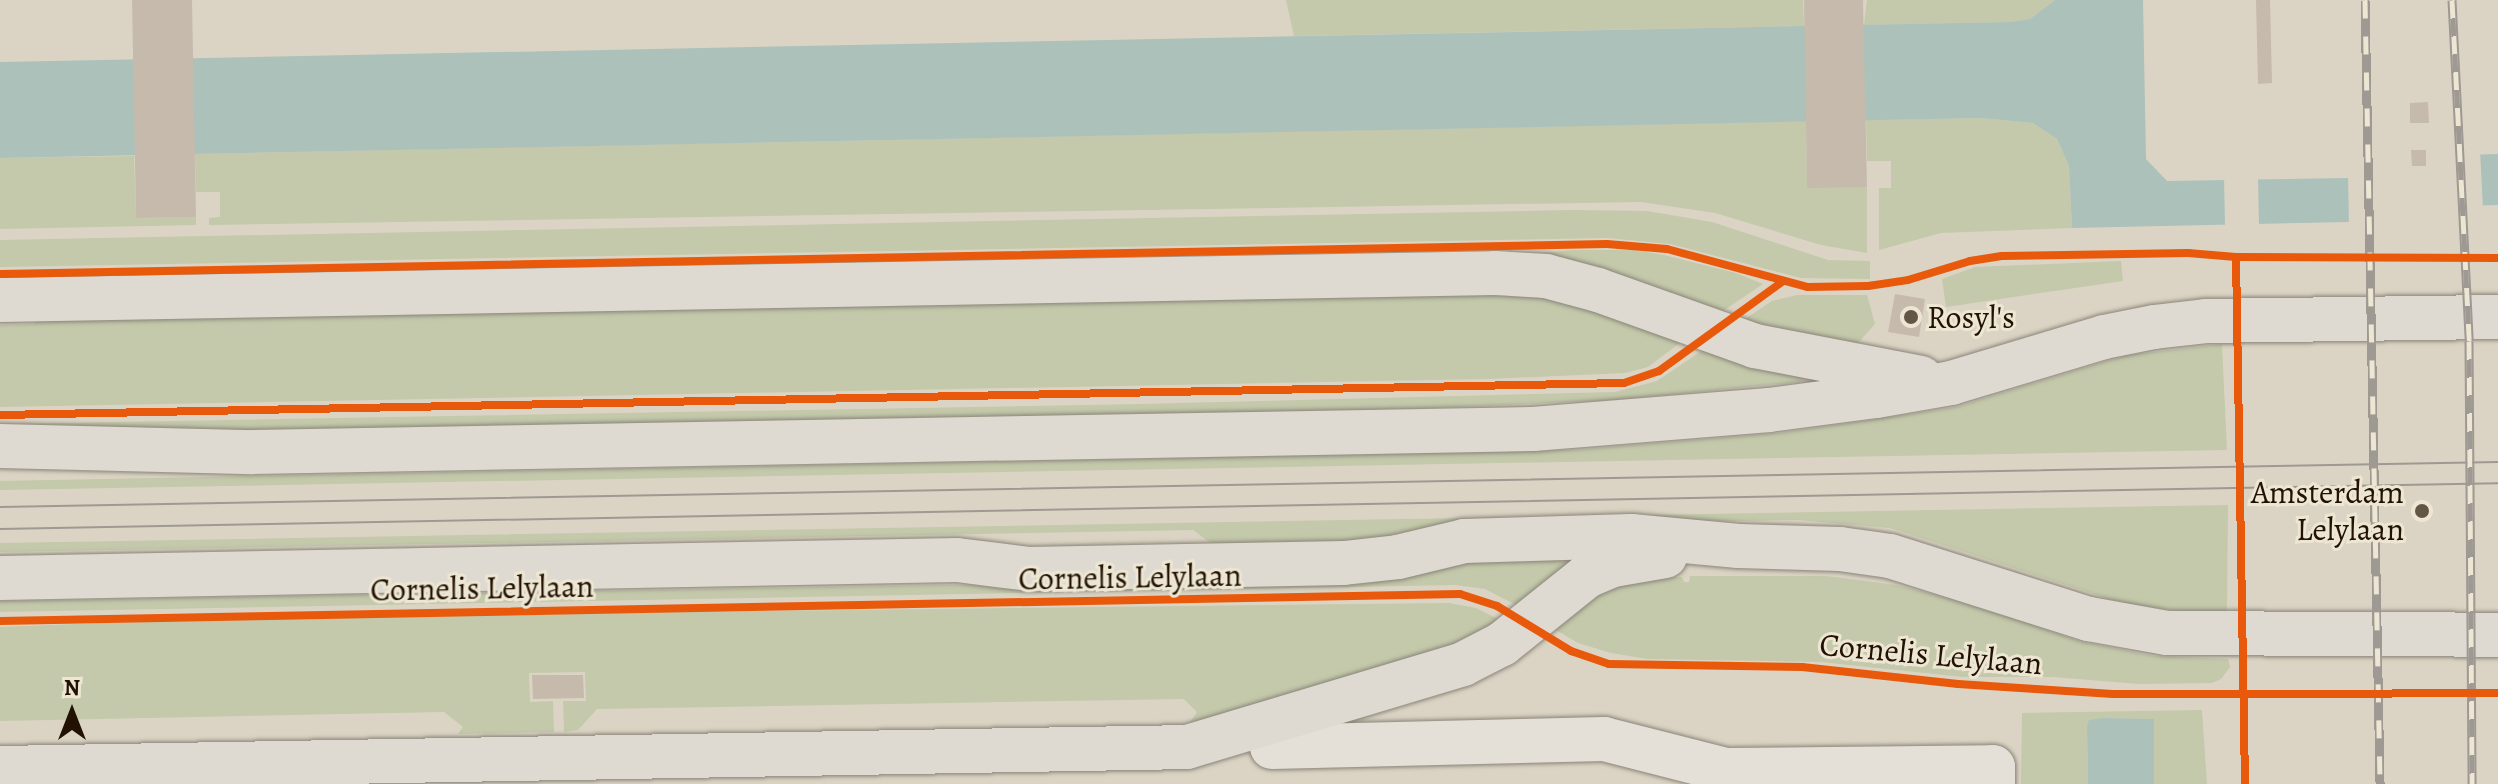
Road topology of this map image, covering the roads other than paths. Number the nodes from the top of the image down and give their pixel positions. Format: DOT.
graph roads {
  1 [pos="0,300"];
  2 [pos="2498,317"];
  3 [pos="1951,383"];
  4 [pos="0,446"];
  5 [pos="1739,546"];
  6 [pos="0,578"];
  7 [pos="2498,635"];
  8 [pos="1266,752"];
  9 [pos="0,768"];
  10 [pos="515,771"];
  11 [pos="1993,776"];
  1 -- 3 [label="main road"];
  2 -- 3 [label="main road"];
  3 -- 4 [label="main road"];
  5 -- 6 [label="main road, Cornelis Lelylaan"];
  5 -- 7 [label="main road, Cornelis Lelylaan"];
  5 -- 8 [label="main road"];
  8 -- 10 [label="main road"];
  8 -- 11 [label="street"];
  9 -- 10 [label="main road"];
}
